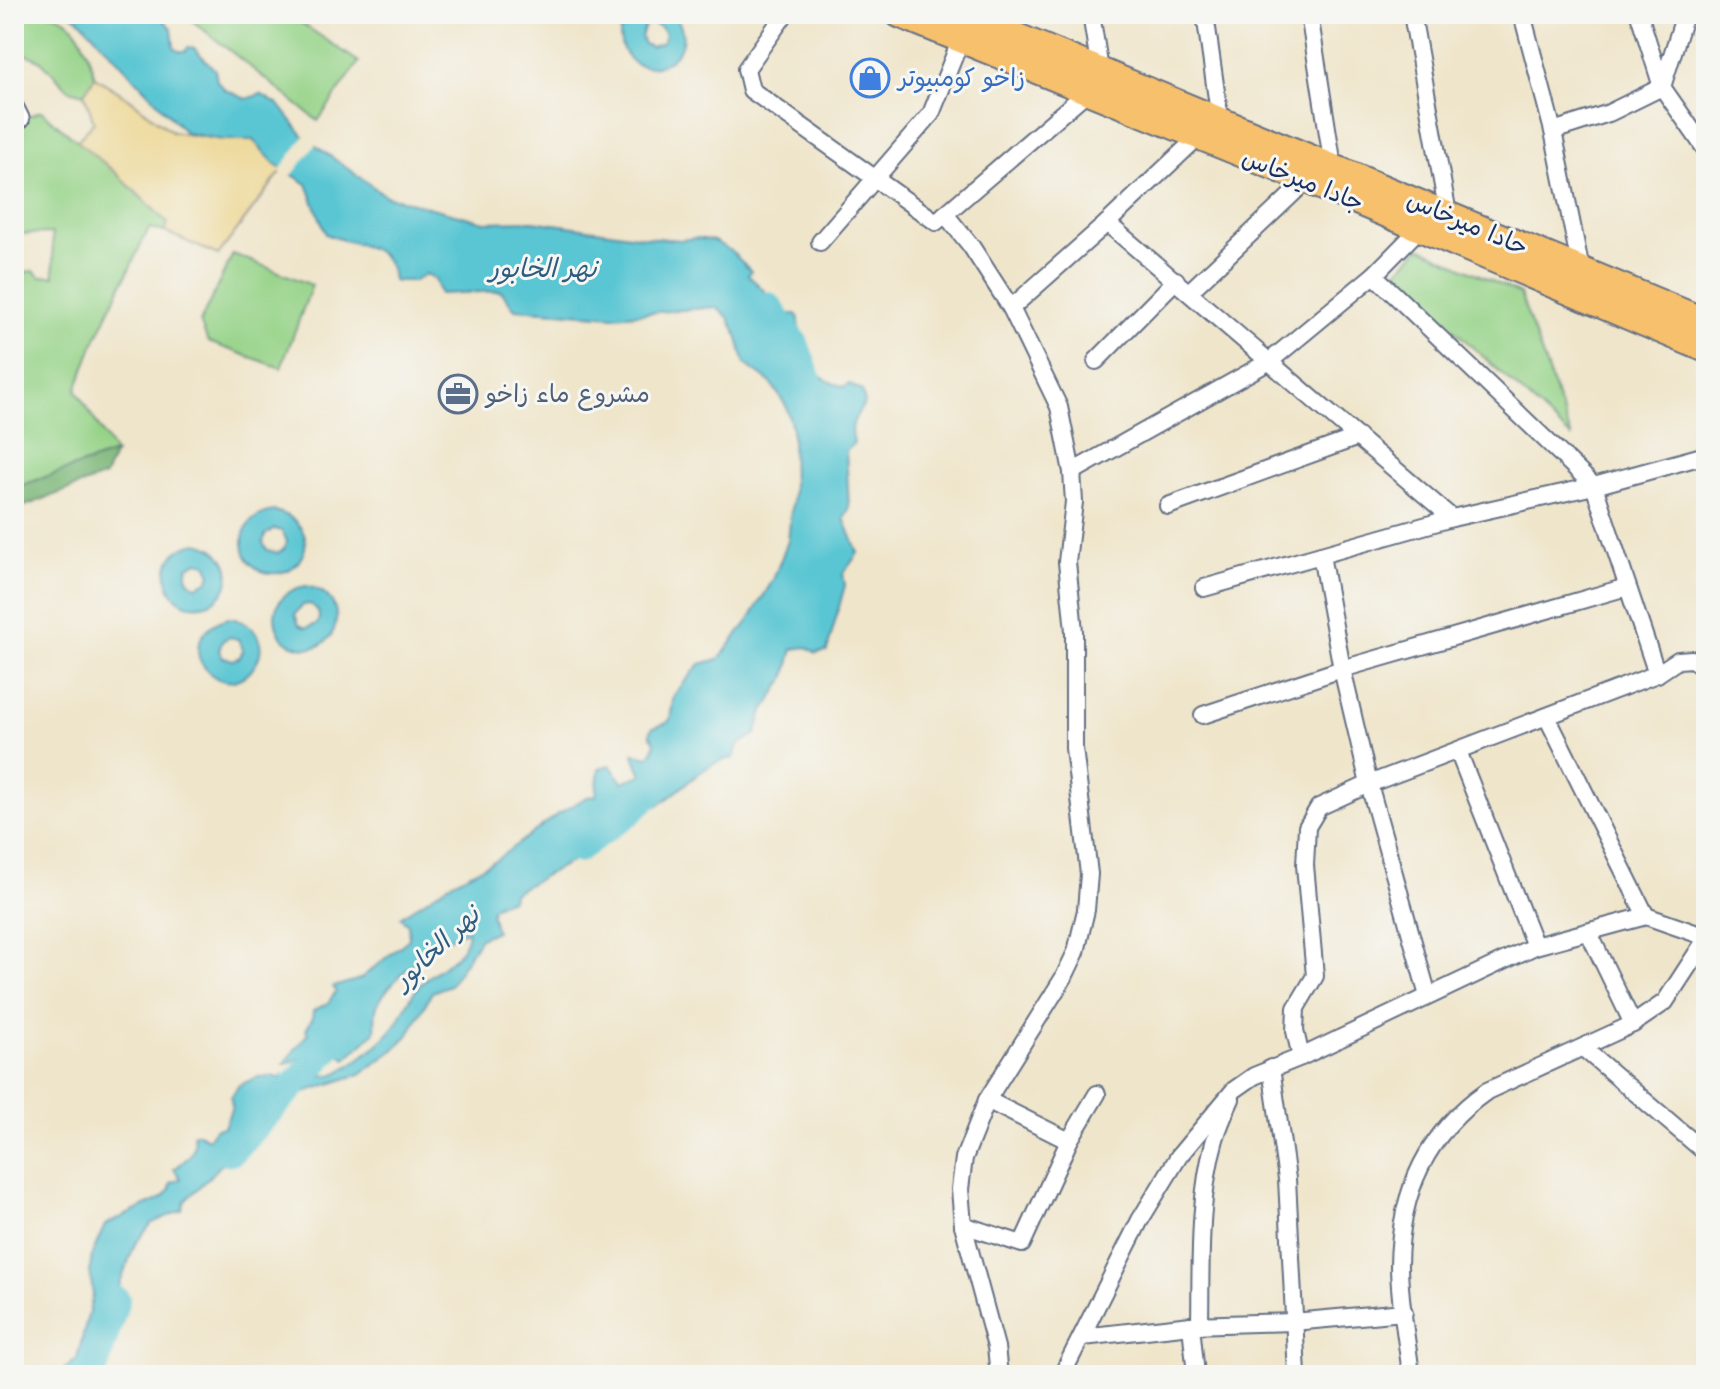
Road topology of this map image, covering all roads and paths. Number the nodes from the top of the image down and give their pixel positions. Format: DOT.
graph roads {
  1 [pos="785,14"];
  2 [pos="899,14"];
  3 [pos="1091,14"];
  4 [pos="1205,14"];
  5 [pos="1309,14"];
  6 [pos="1412,14"];
  7 [pos="1522,14"];
  8 [pos="1639,14"];
  9 [pos="1685,14"];
  10 [pos="971,22"];
  11 [pos="1094,81"];
  12 [pos="1662,87"];
  13 [pos="1220,120"];
  14 [pos="1553,131"];
  15 [pos="1198,137"];
  16 [pos="1706,150"];
  17 [pos="1333,166"];
  18 [pos="877,178"];
  19 [pos="1307,180"];
  20 [pos="945,214"];
  21 [pos="1448,214"];
  22 [pos="1107,223"];
  23 [pos="1420,228"];
  24 [pos="820,242"];
  25 [pos="1581,270"];
  26 [pos="1374,275"];
  27 [pos="1176,280"];
  28 [pos="1189,292"];
  29 [pos="1011,308"];
  30 [pos="1706,322"];
  31 [pos="1706,349"];
  32 [pos="1096,361"];
  33 [pos="1270,361"];
  34 [pos="1358,437"];
  35 [pos="1706,455"];
  36 [pos="1072,472"];
  37 [pos="1594,486"];
  38 [pos="1168,506"];
  39 [pos="1452,518"];
  40 [pos="1321,555"];
  41 [pos="1627,587"];
  42 [pos="1204,588"];
  43 [pos="1342,669"];
  44 [pos="1706,670"];
  45 [pos="1657,674"];
  46 [pos="1203,715"];
  47 [pos="1547,717"];
  48 [pos="1458,751"];
  49 [pos="1369,784"];
  50 [pos="1646,916"];
  51 [pos="1589,933"];
  52 [pos="1706,938"];
  53 [pos="1535,946"];
  54 [pos="1428,996"];
  55 [pos="1633,1024"];
  56 [pos="1583,1048"];
  57 [pos="1301,1057"];
  58 [pos="1271,1068"];
  59 [pos="1234,1090"];
  60 [pos="1097,1094"];
  61 [pos="987,1100"];
  62 [pos="1069,1141"];
  63 [pos="1705,1148"];
  64 [pos="963,1225"];
  65 [pos="1404,1312"];
  66 [pos="1293,1322"];
  67 [pos="1195,1325"];
  68 [pos="1083,1337"];
  69 [pos="999,1375"];
  70 [pos="1062,1375"];
  71 [pos="1196,1375"];
  72 [pos="1297,1375"];
  73 [pos="1411,1375"];
  1 -- 18 [label="street"];
  2 -- 10 [label="main road"];
  3 -- 11 [label="street"];
  4 -- 13 [label="street"];
  5 -- 17 [label="street"];
  6 -- 21 [label="street"];
  7 -- 14 [label="street"];
  8 -- 12 [label="street"];
  9 -- 12 [label="street"];
  10 -- 11 [label="main road, حادا ميرخاس"];
  10 -- 18 [label="street"];
  11 -- 13 [label="main road, حادا ميرخاس"];
  11 -- 15 [label="main road, جادا ميرخاس"];
  11 -- 20 [label="street"];
  12 -- 14 [label="street"];
  12 -- 16 [label="street"];
  13 -- 17 [label="main road, حادا ميرخاس"];
  14 -- 25 [label="street"];
  15 -- 19 [label="main road, جادا ميرخاس"];
  15 -- 22 [label="street"];
  17 -- 21 [label="main road, حادا ميرخاس"];
  18 -- 20 [label="street"];
  18 -- 24 [label="street"];
  19 -- 23 [label="main road, جادا ميرخاس"];
  19 -- 28 [label="street"];
  20 -- 29 [label="street"];
  21 -- 25 [label="main road, حادا ميرخاس"];
  22 -- 27 [label="street"];
  22 -- 29 [label="street"];
  23 -- 26 [label="street"];
  23 -- 31 [label="main road, جادا ميرخاس"];
  25 -- 30 [label="main road, حادا ميرخاس"];
  26 -- 33 [label="street"];
  26 -- 37 [label="street"];
  27 -- 28 [label="street"];
  27 -- 32 [label="street"];
  28 -- 33 [label="street"];
  29 -- 36 [label="street"];
  33 -- 34 [label="street"];
  33 -- 36 [label="street"];
  34 -- 38 [label="street"];
  34 -- 39 [label="street"];
  35 -- 37 [label="street"];
  36 -- 61 [label="street"];
  37 -- 39 [label="street"];
  37 -- 41 [label="street"];
  39 -- 40 [label="street"];
  40 -- 42 [label="street"];
  40 -- 43 [label="street"];
  41 -- 43 [label="street"];
  41 -- 45 [label="street"];
  43 -- 46 [label="street"];
  43 -- 49 [label="street"];
  44 -- 45 [label="street"];
  45 -- 47 [label="street"];
  47 -- 48 [label="street"];
  47 -- 50 [label="street"];
  48 -- 49 [label="street"];
  48 -- 53 [label="street"];
  49 -- 54 [label="street"];
  49 -- 57 [label="street"];
  50 -- 51 [label="street"];
  50 -- 52 [label="street"];
  51 -- 53 [label="street"];
  51 -- 55 [label="street"];
  52 -- 55 [label="street"];
  53 -- 54 [label="street"];
  54 -- 57 [label="street"];
  55 -- 56 [label="street"];
  56 -- 63 [label="street"];
  56 -- 65 [label="street"];
  57 -- 58 [label="street"];
  58 -- 59 [label="street"];
  58 -- 66 [label="street"];
  59 -- 67 [label="street"];
  59 -- 68 [label="street"];
  60 -- 62 [label="street"];
  61 -- 62 [label="street"];
  61 -- 64 [label="street"];
  62 -- 64 [label="street"];
  64 -- 69 [label="street"];
  65 -- 66 [label="street"];
  65 -- 73 [label="street"];
  66 -- 67 [label="street"];
  66 -- 72 [label="street"];
  67 -- 68 [label="street"];
  67 -- 71 [label="street"];
  68 -- 70 [label="street"];
}
